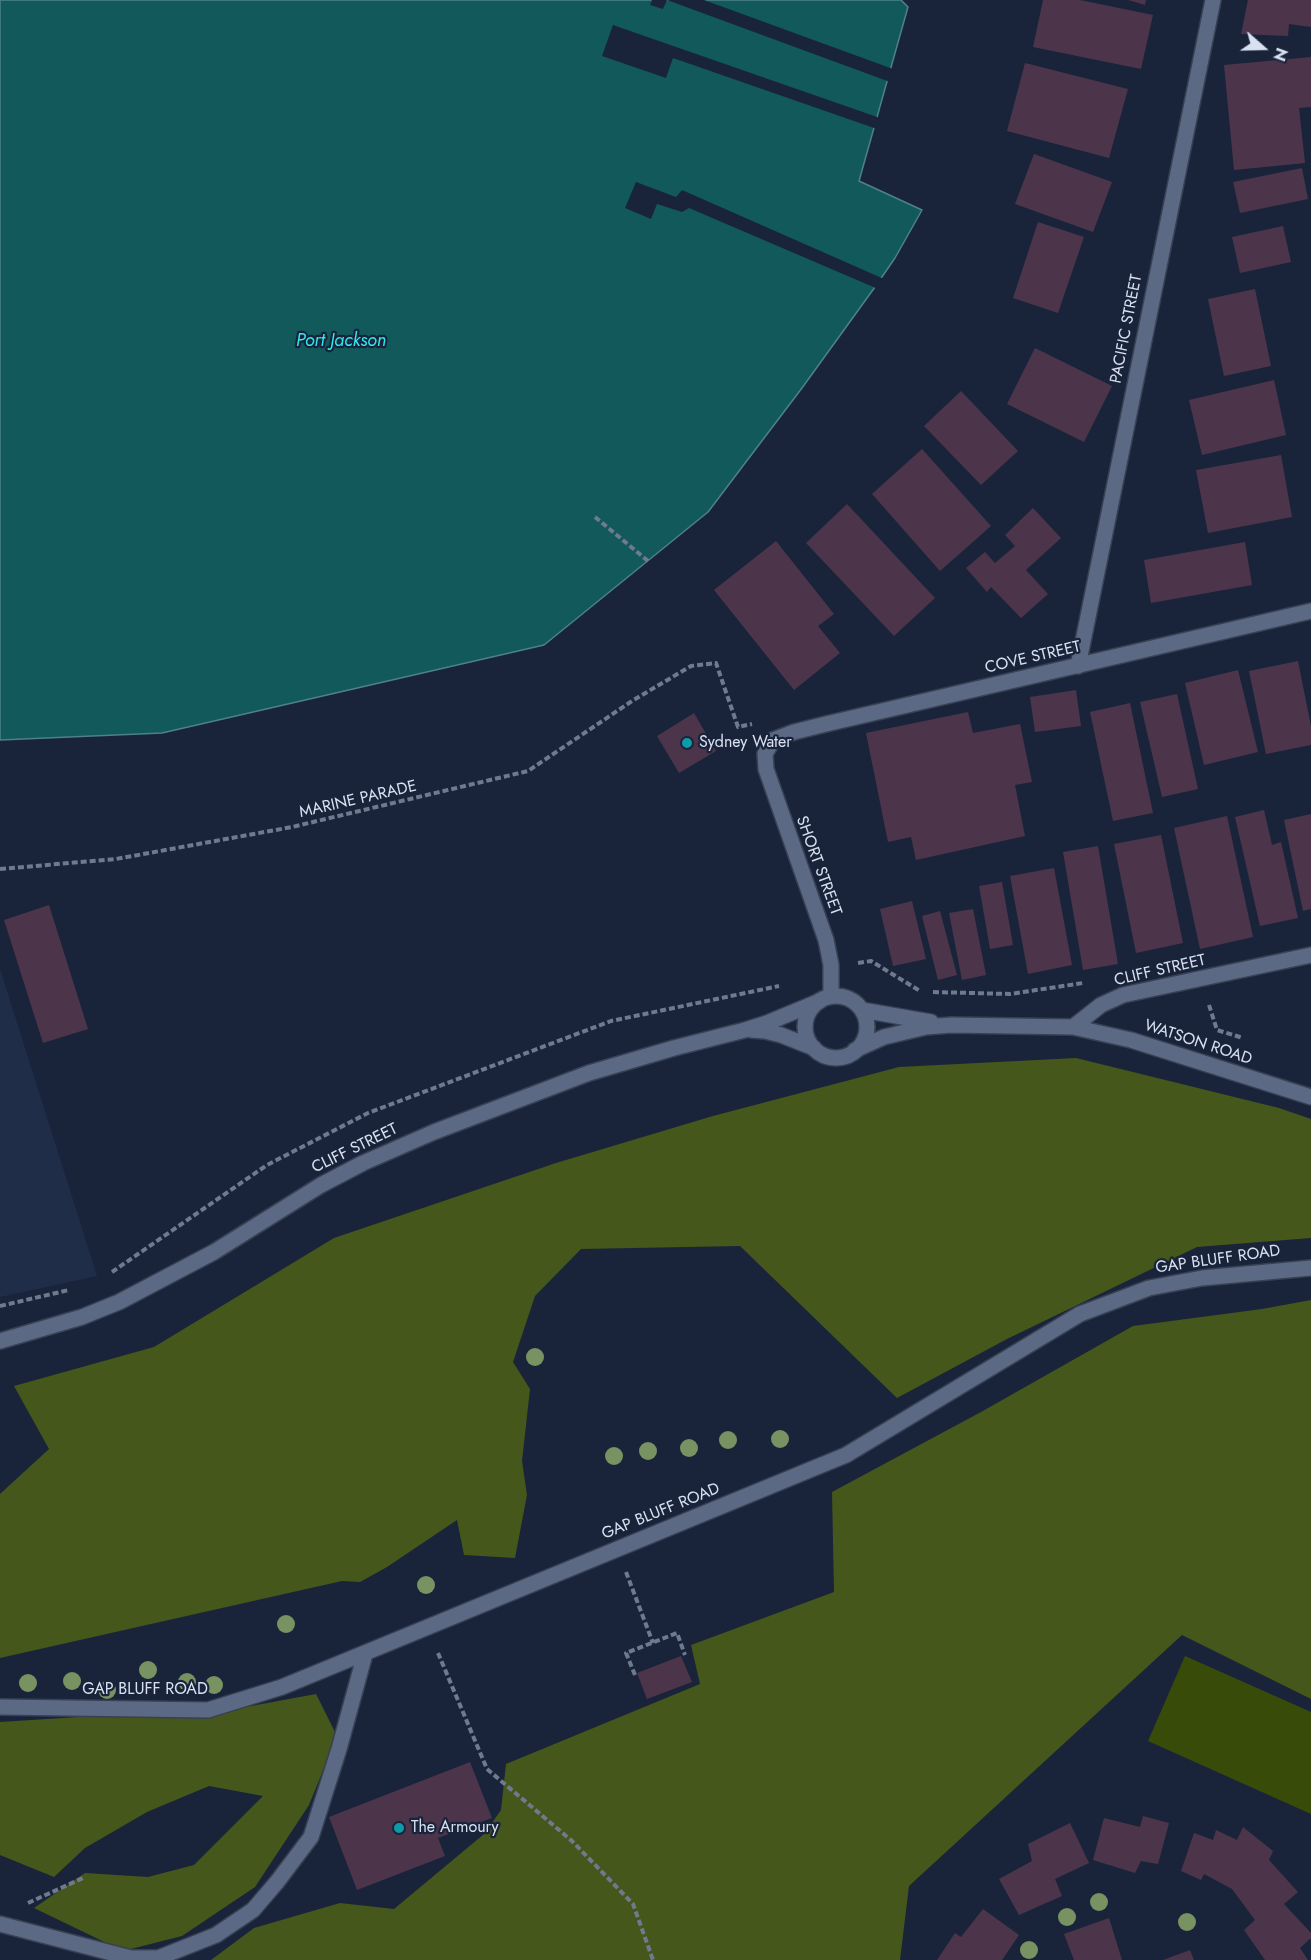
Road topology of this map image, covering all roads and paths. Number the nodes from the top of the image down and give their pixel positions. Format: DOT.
graph roads {
  1 [pos="1212,0"];
  2 [pos="595,517"];
  3 [pos="648,561"];
  4 [pos="1311,611"];
  5 [pos="1078,666"];
  6 [pos="759,722"];
  7 [pos="767,749"];
  8 [pos="0,870"];
  9 [pos="1311,955"];
  10 [pos="825,998"];
  11 [pos="1208,1000"];
  12 [pos="862,1010"];
  13 [pos="951,1025"];
  14 [pos="1073,1027"];
  15 [pos="745,1030"];
  16 [pos="1243,1038"];
  17 [pos="814,1049"];
  18 [pos="855,1050"];
  19 [pos="1311,1097"];
  20 [pos="1311,1268"];
  21 [pos="0,1341"];
  22 [pos="617,1549"];
  23 [pos="427,1627"];
  24 [pos="653,1643"];
  25 [pos="365,1653"];
  26 [pos="685,1655"];
  27 [pos="635,1675"];
  28 [pos="0,1707"];
  29 [pos="83,1878"];
  30 [pos="21,1906"];
  31 [pos="0,1924"];
  32 [pos="653,1960"];
  1 -- 5 [label="street, PACIFIC STREET"];
  2 -- 3 [label="path"];
  4 -- 5 [label="street, COVE STREET"];
  5 -- 7 [label="street, COVE STREET"];
  6 -- 8 [label="path, MARINE PARADE"];
  7 -- 10 [label="street, SHORT STREET"];
  9 -- 14 [label="street, CLIFF STREET"];
  10 -- 12 [label="street"];
  10 -- 15 [label="street, CLIFF STREET"];
  10 -- 17 [label="street"];
  11 -- 16 [label="path"];
  12 -- 13 [label="street"];
  12 -- 18 [label="street"];
  13 -- 14 [label="street"];
  13 -- 18 [label="street"];
  14 -- 19 [label="street, WATSON ROAD"];
  15 -- 17 [label="street, CLIFF STREET"];
  15 -- 21 [label="street, CLIFF STREET"];
  17 -- 18 [label="street"];
  20 -- 22 [label="street, GAP BLUFF ROAD"];
  22 -- 23 [label="street, GAP BLUFF ROAD"];
  22 -- 24 [label="path"];
  23 -- 25 [label="street, GAP BLUFF ROAD"];
  23 -- 32 [label="path"];
  24 -- 26 [label="path"];
  24 -- 27 [label="path"];
  25 -- 28 [label="street, GAP BLUFF ROAD"];
  25 -- 31 [label="street"];
  29 -- 30 [label="path"];
}
